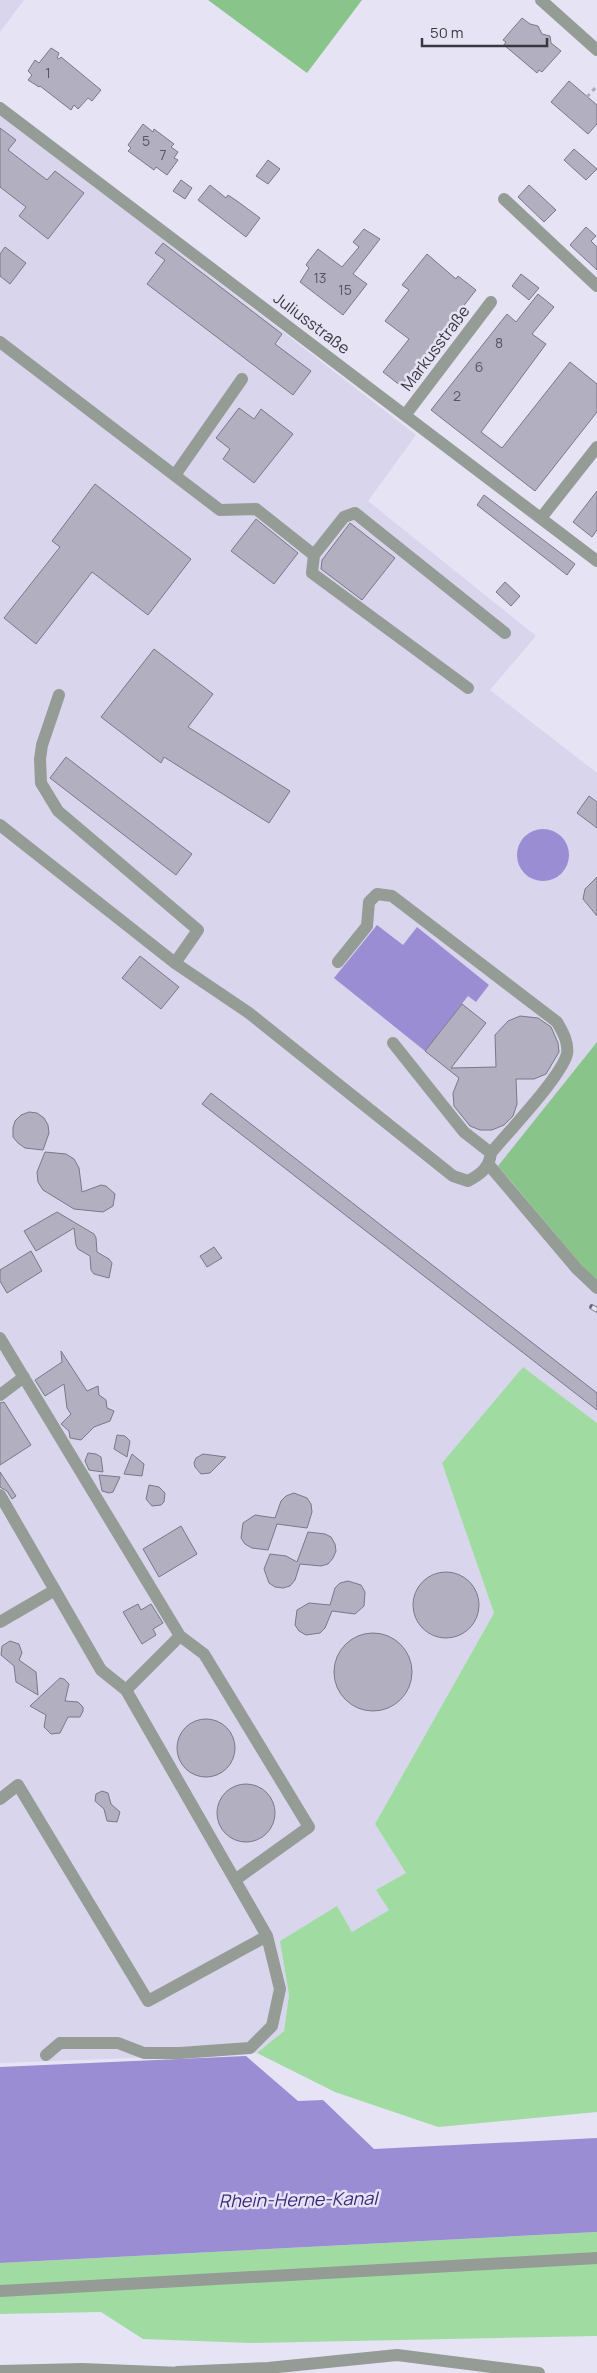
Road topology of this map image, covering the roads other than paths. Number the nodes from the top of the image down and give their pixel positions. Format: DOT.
graph roads {
  1 [pos="541,0"];
  2 [pos="597,50"];
  3 [pos="4,111"];
  4 [pos="504,199"];
  5 [pos="597,286"];
  6 [pos="491,302"];
  7 [pos="0,342"];
  8 [pos="242,379"];
  9 [pos="406,414"];
  10 [pos="597,447"];
  11 [pos="175,475"];
  12 [pos="541,518"];
  13 [pos="314,555"];
  14 [pos="597,561"];
  15 [pos="505,634"];
  16 [pos="468,688"];
  17 [pos="59,695"];
  18 [pos="0,825"];
  19 [pos="338,962"];
  20 [pos="175,963"];
  21 [pos="393,1043"];
  22 [pos="490,1159"];
  23 [pos="597,1288"];
  24 [pos="0,1338"];
  25 [pos="24,1377"];
  26 [pos="0,1395"];
  27 [pos="0,1495"];
  28 [pos="55,1590"];
  29 [pos="0,1622"];
  30 [pos="180,1636"];
  31 [pos="126,1690"];
  32 [pos="0,1800"];
  33 [pos="235,1880"];
  34 [pos="267,1936"];
  35 [pos="46,2055"];
  36 [pos="597,2258"];
  37 [pos="0,2291"];
  38 [pos="0,2371"];
  39 [pos="179,2372"];
  40 [pos="539,2373"];
  1 -- 2 [label="street"];
  3 -- 9 [label="street, Juliusstraße"];
  4 -- 5 [label="street"];
  6 -- 9 [label="street, Markusstraße"];
  7 -- 11 [label="street"];
  8 -- 11 [label="street"];
  9 -- 12 [label="street, Juliusstraße"];
  10 -- 12 [label="street"];
  11 -- 13 [label="street"];
  12 -- 14 [label="street, Juliusstraße"];
  13 -- 15 [label="street"];
  13 -- 16 [label="street"];
  17 -- 20 [label="street"];
  18 -- 20 [label="street"];
  19 -- 22 [label="street"];
  20 -- 22 [label="street"];
  21 -- 22 [label="street"];
  22 -- 23 [label="street"];
  24 -- 25 [label="street"];
  25 -- 26 [label="street"];
  25 -- 30 [label="street"];
  27 -- 28 [label="street"];
  28 -- 29 [label="street"];
  28 -- 31 [label="street"];
  30 -- 31 [label="street"];
  30 -- 33 [label="street"];
  31 -- 33 [label="street"];
  32 -- 34 [label="street"];
  33 -- 34 [label="street"];
  34 -- 35 [label="street"];
  36 -- 37 [label="street"];
  38 -- 39 [label="street"];
  39 -- 40 [label="street"];
}
